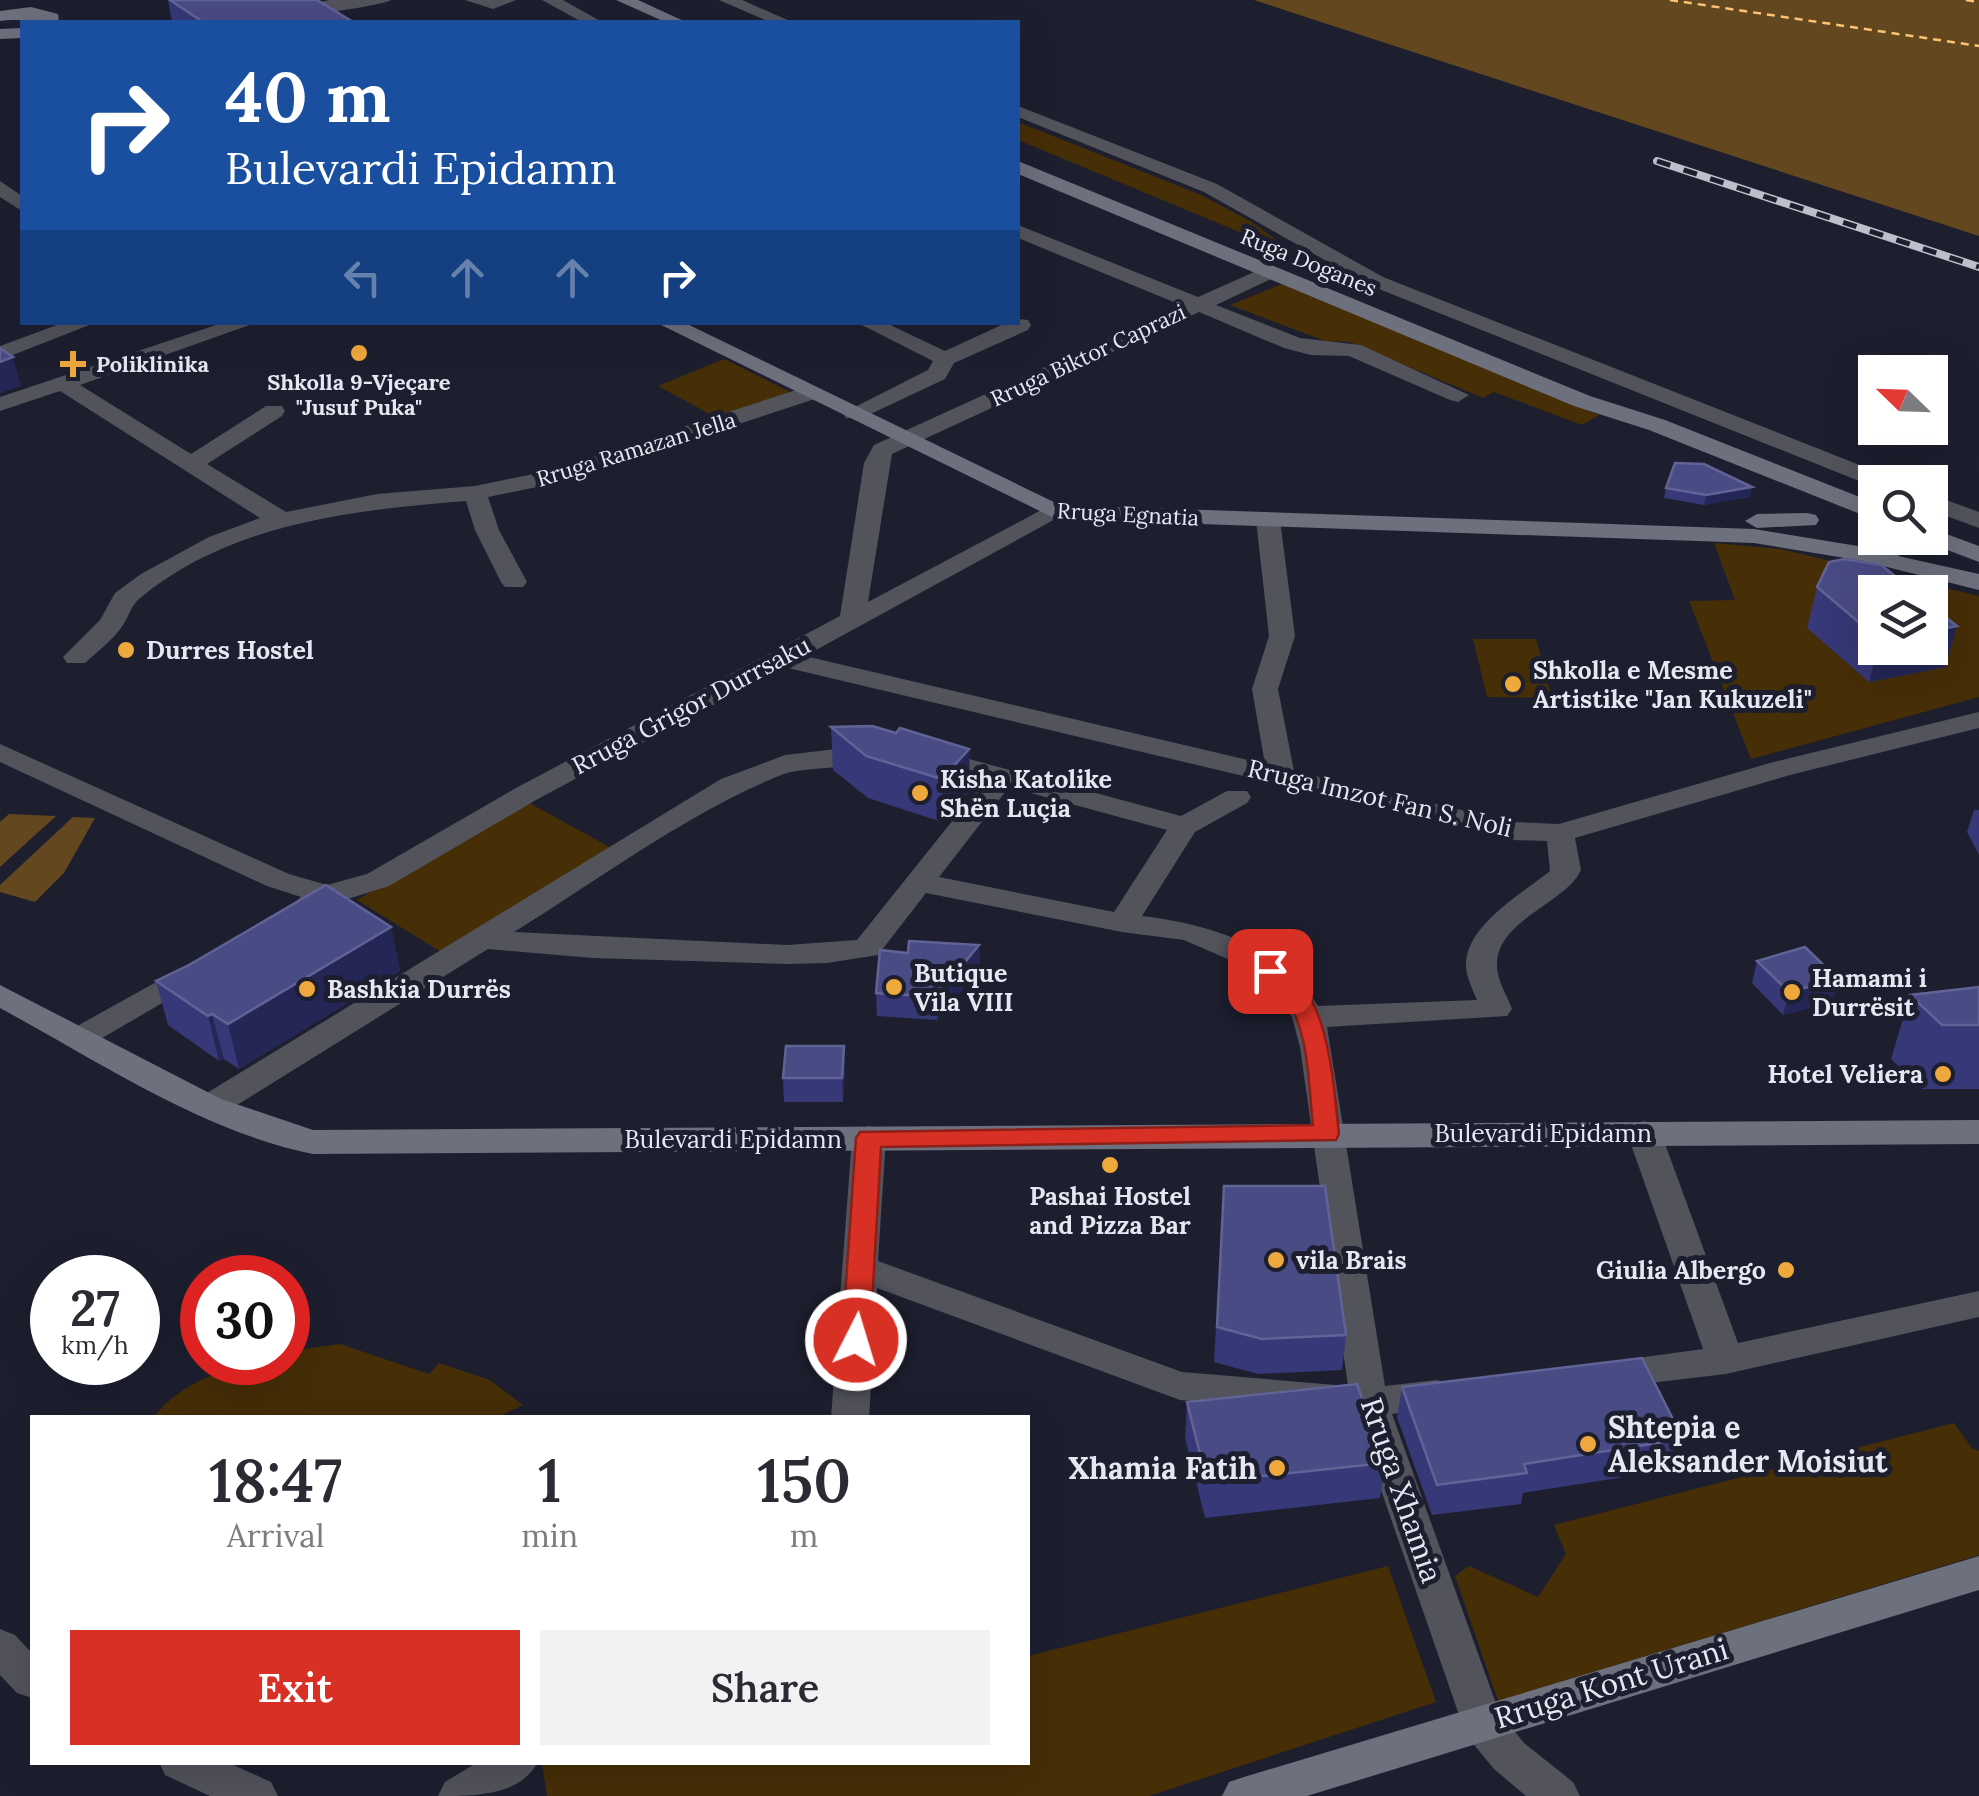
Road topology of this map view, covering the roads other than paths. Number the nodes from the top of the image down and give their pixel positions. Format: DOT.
graph roads {
  1 [pos="383,0"];
  2 [pos="508,0"];
  3 [pos="550,0"];
  4 [pos="624,0"];
  5 [pos="727,0"];
  6 [pos="476,1"];
  7 [pos="17,6"];
  8 [pos="0,16"];
  9 [pos="50,20"];
  10 [pos="256,20"];
  11 [pos="476,20"];
  12 [pos="590,20"];
  13 [pos="673,20"];
  14 [pos="779,20"];
  15 [pos="1020,112"];
  16 [pos="1020,168"];
  17 [pos="0,187"];
  18 [pos="20,203"];
  19 [pos="1020,232"];
  20 [pos="1270,272"];
  21 [pos="1198,305"];
  22 [pos="79,325"];
  23 [pos="239,325"];
  24 [pos="671,325"];
  25 [pos="872,325"];
  26 [pos="1020,326"];
  27 [pos="0,353"];
  28 [pos="945,359"];
  29 [pos="62,383"];
  30 [pos="810,393"];
  31 [pos="1458,395"];
  32 [pos="1582,401"];
  33 [pos="0,404"];
  34 [pos="274,411"];
  35 [pos="854,413"];
  36 [pos="907,440"];
  37 [pos="192,464"];
  38 [pos="1858,472"];
  39 [pos="476,493"];
  40 [pos="1858,504"];
  41 [pos="1858,509"];
  42 [pos="1948,509"];
  43 [pos="1056,512"];
  44 [pos="1809,517"];
  45 [pos="280,520"];
  46 [pos="1268,520"];
  47 [pos="1979,521"];
  48 [pos="1514,526"];
  49 [pos="1948,542"];
  50 [pos="1848,552"];
  51 [pos="1858,552"];
  52 [pos="1979,555"];
  53 [pos="514,582"];
  54 [pos="1979,582"];
  55 [pos="853,618"];
  56 [pos="76,657"];
  57 [pos="778,658"];
  58 [pos="1979,720"];
  59 [pos="0,752"];
  60 [pos="1282,774"];
  61 [pos="1004,775"];
  62 [pos="1237,797"];
  63 [pos="1184,826"];
  64 [pos="1560,833"];
  65 [pos="922,882"];
  66 [pos="327,894"];
  67 [pos="278,923"];
  68 [pos="1122,923"];
  69 [pos="481,938"];
  70 [pos="228,952"];
  71 [pos="0,996"];
  72 [pos="1308,1017"];
  73 [pos="81,1036"];
  74 [pos="210,1107"];
  75 [pos="1979,1132"];
  76 [pos="1644,1133"];
  77 [pos="1327,1134"];
  78 [pos="869,1138"];
  79 [pos="862,1269"];
  80 [pos="1979,1304"];
  81 [pos="1726,1360"];
  82 [pos="1567,1379"];
  83 [pos="1468,1390"];
  84 [pos="1369,1402"];
  85 [pos="850,1415"];
  86 [pos="1979,1573"];
  87 [pos="0,1647"];
  88 [pos="30,1678"];
  89 [pos="1481,1722"];
  90 [pos="187,1765"];
  91 [pos="511,1765"];
  92 [pos="256,1796"];
  93 [pos="460,1796"];
  94 [pos="1244,1796"];
  95 [pos="1558,1796"];
  1 -- 10 [label="street"];
  2 -- 6 [label="street"];
  3 -- 12 [label="street"];
  4 -- 13 [label="main road"];
  5 -- 14 [label="street"];
  6 -- 11 [label="street"];
  7 -- 8 [label="main road"];
  7 -- 9 [label="main road"];
  15 -- 38 [label="street"];
  16 -- 20 [label="main road, Ruga Doganes"];
  17 -- 18 [label="street"];
  19 -- 21 [label="street"];
  20 -- 21 [label="street, Rruga Biktor Caprazi"];
  20 -- 32 [label="main road, Ruga Doganes"];
  21 -- 31 [label="street"];
  21 -- 36 [label="street, Rruga Biktor Caprazi"];
  22 -- 27 [label="street"];
  23 -- 29 [label="street"];
  24 -- 30 [label="main road, Rruga Egnatia"];
  25 -- 28 [label="street"];
  26 -- 28 [label="street"];
  28 -- 35 [label="street"];
  29 -- 33 [label="street"];
  29 -- 37 [label="street"];
  30 -- 35 [label="main road, Rruga Egnatia"];
  30 -- 39 [label="street, Rruga Ramazan Jella"];
  32 -- 40 [label="main road"];
  32 -- 44 [label="main road"];
  34 -- 37 [label="street"];
  35 -- 36 [label="main road, Rruga Egnatia"];
  36 -- 43 [label="main road, Rruga Egnatia"];
  36 -- 55 [label="street, Rruga Biktor Caprazi"];
  37 -- 45 [label="street"];
  39 -- 45 [label="street, Rruga Ramazan Jella"];
  39 -- 53 [label="street"];
  41 -- 44 [label="main road, Rruga Egnatia"];
  42 -- 47 [label="street"];
  43 -- 46 [label="main road, Rruga Egnatia"];
  43 -- 55 [label="street, Rruga Grigor Durrsaku"];
  44 -- 48 [label="main road, Rruga Egnatia"];
  44 -- 50 [label="main road"];
  45 -- 56 [label="street, Rruga Ramazan Jella"];
  46 -- 48 [label="main road, Rruga Egnatia"];
  46 -- 60 [label="street"];
  48 -- 50 [label="main road, Rruga Egnatia"];
  49 -- 52 [label="main road"];
  50 -- 51 [label="main road"];
  50 -- 54 [label="main road, Rruga Egnatia"];
  55 -- 57 [label="street, Rruga Grigor Durrsaku"];
  57 -- 60 [label="street, Rruga Imzot Fan S. Noli"];
  57 -- 66 [label="street, Rruga Grigor Durrsaku"];
  58 -- 64 [label="street, Rruga Imzot Fan S. Noli"];
  59 -- 66 [label="street"];
  60 -- 64 [label="street, Rruga Imzot Fan S. Noli"];
  61 -- 63 [label="street"];
  61 -- 65 [label="street"];
  61 -- 69 [label="street"];
  62 -- 63 [label="street"];
  63 -- 68 [label="street"];
  64 -- 72 [label="street"];
  65 -- 68 [label="street"];
  65 -- 69 [label="street"];
  66 -- 67 [label="street, Rruga Grigor Durrsaku"];
  68 -- 72 [label="street"];
  69 -- 74 [label="street"];
  70 -- 73 [label="street"];
  71 -- 73 [label="main road, Bulevardi Epidamn"];
  72 -- 77 [label="street, Rruga Xhamia"];
  73 -- 74 [label="main road, Bulevardi Epidamn"];
  74 -- 78 [label="main road, Bulevardi Epidamn"];
  75 -- 76 [label="main road, Bulevardi Epidamn"];
  76 -- 77 [label="main road, Bulevardi Epidamn"];
  76 -- 81 [label="street"];
  77 -- 78 [label="main road, Bulevardi Epidamn"];
  77 -- 84 [label="street, Rruga Xhamia"];
  78 -- 79 [label="street"];
  79 -- 84 [label="street"];
  79 -- 85 [label="street"];
  80 -- 81 [label="street"];
  81 -- 82 [label="street"];
  83 -- 84 [label="street"];
  84 -- 89 [label="street, Rruga Xhamia"];
  86 -- 89 [label="main road, Rruga Kont Urani"];
  87 -- 88 [label="street"];
  89 -- 94 [label="main road, Rruga Kont Urani"];
  89 -- 95 [label="street"];
  90 -- 92 [label="street"];
  91 -- 93 [label="street"];
}
